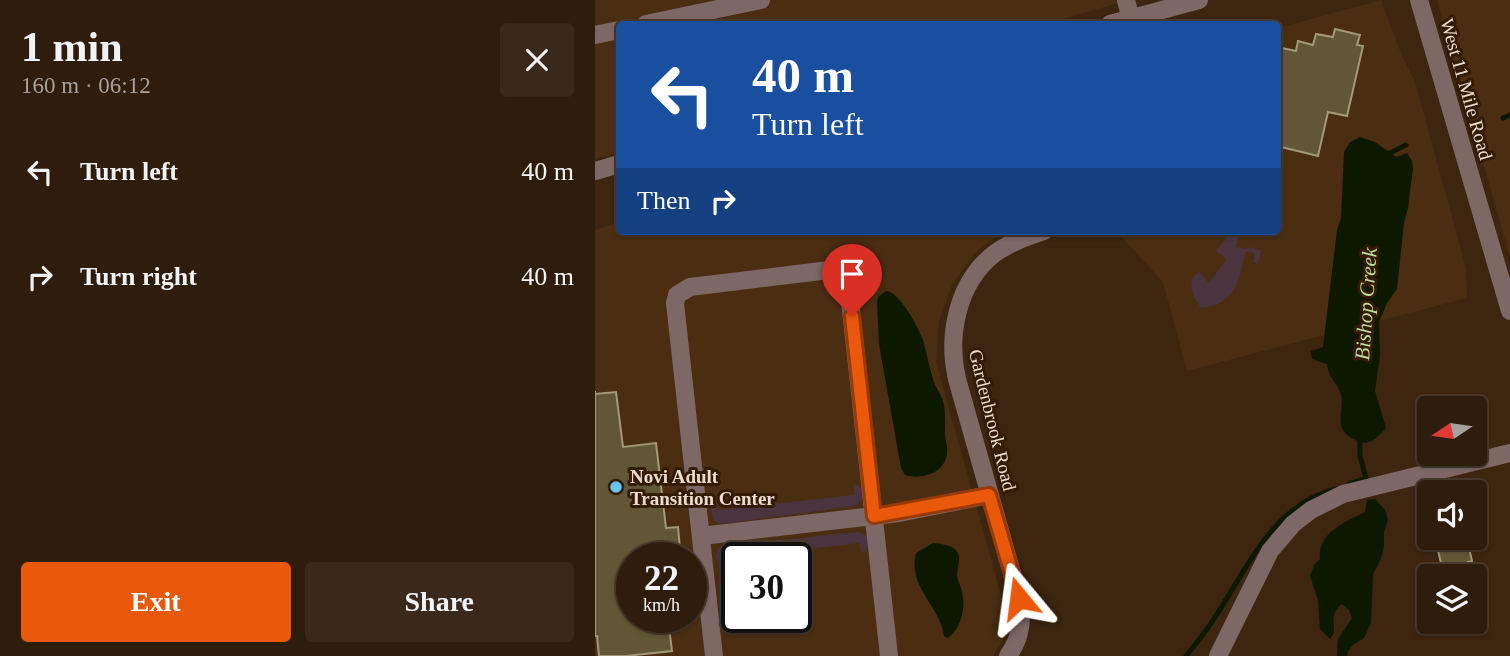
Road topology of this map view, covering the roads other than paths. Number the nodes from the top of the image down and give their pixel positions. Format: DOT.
graph roads {
  1 [pos="761,0"];
  2 [pos="1126,0"];
  3 [pos="1199,0"];
  4 [pos="1419,0"];
  5 [pos="660,21"];
  6 [pos="1131,21"];
  7 [pos="1134,21"];
  8 [pos="616,31"];
  9 [pos="595,35"];
  10 [pos="616,165"];
  11 [pos="595,172"];
  12 [pos="1032,235"];
  13 [pos="1510,311"];
  14 [pos="1510,453"];
  15 [pos="989,495"];
  16 [pos="874,516"];
  17 [pos="701,536"];
  18 [pos="714,656"];
  19 [pos="889,656"];
  20 [pos="1008,656"];
  21 [pos="1218,656"];
  1 -- 5 [label="street"];
  2 -- 6 [label="street"];
  3 -- 7 [label="street"];
  4 -- 13 [label="street, West 11 Mile Road"];
  8 -- 9 [label="street"];
  10 -- 11 [label="street"];
  12 -- 15 [label="street, Gardenbrook Road"];
  14 -- 21 [label="street"];
  15 -- 16 [label="street"];
  15 -- 20 [label="street, Gardenbrook Road"];
  16 -- 17 [label="street"];
  16 -- 17 [label="street"];
  16 -- 19 [label="street"];
  17 -- 18 [label="street"];
}
